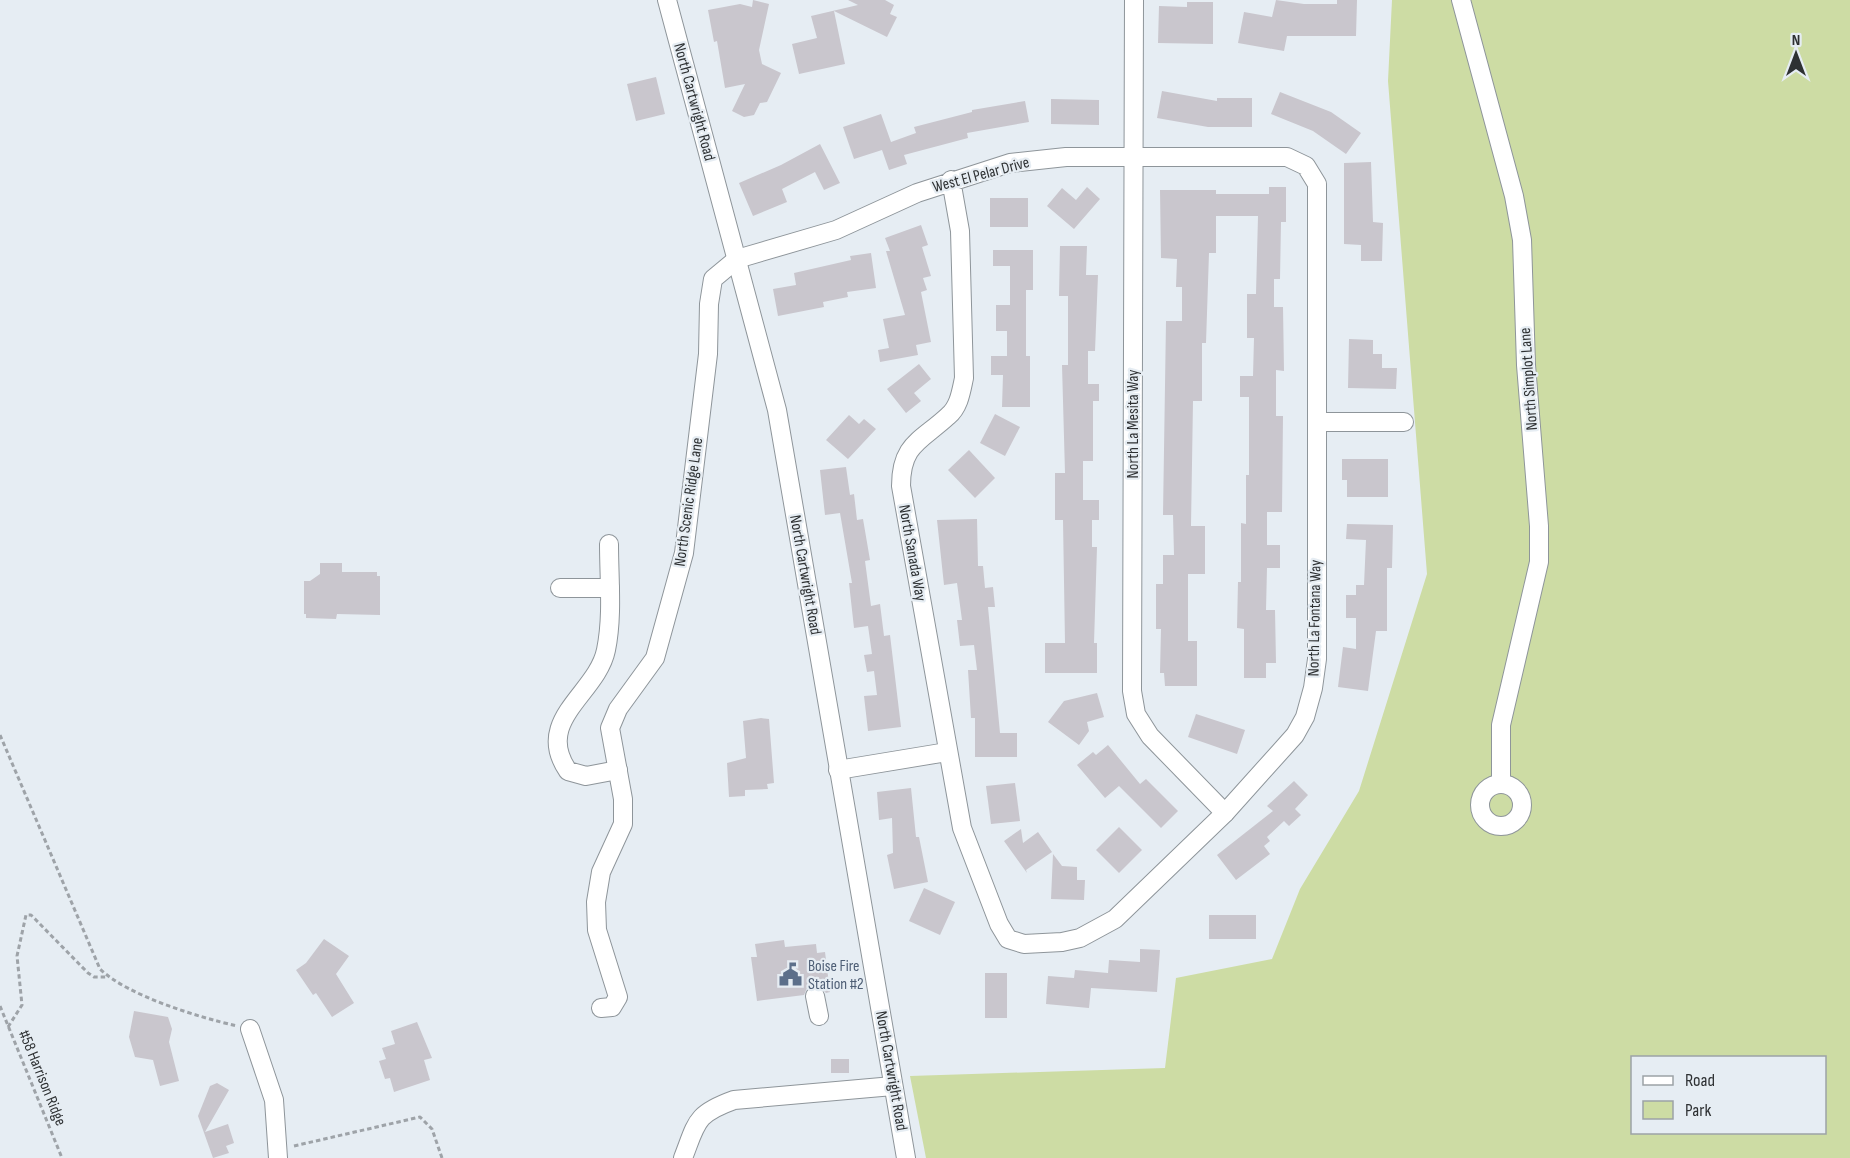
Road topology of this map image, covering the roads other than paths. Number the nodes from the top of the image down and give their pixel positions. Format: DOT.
graph roads {
  1 [pos="667,0"];
  2 [pos="1134,0"];
  3 [pos="1461,0"];
  4 [pos="1135,156"];
  5 [pos="1306,166"];
  6 [pos="951,180"];
  7 [pos="737,259"];
  8 [pos="1318,422"];
  9 [pos="1404,422"];
  10 [pos="609,544"];
  11 [pos="560,588"];
  12 [pos="610,588"];
  13 [pos="947,752"];
  14 [pos="618,770"];
  15 [pos="838,770"];
  16 [pos="1501,784"];
  17 [pos="1225,813"];
  18 [pos="1008,939"];
  19 [pos="815,996"];
  20 [pos="601,1008"];
  21 [pos="819,1016"];
  22 [pos="250,1029"];
  23 [pos="893,1086"];
  24 [pos="278,1155"];
  25 [pos="683,1158"];
  26 [pos="906,1158"];
  1 -- 7 [label="street, North Cartwright Road"];
  2 -- 4 [label="street, North La Mesita Way"];
  3 -- 16 [label="street, North Simplot Lane"];
  4 -- 5 [label="street, West El Pelar Drive"];
  4 -- 6 [label="street, West El Pelar Drive"];
  4 -- 17 [label="street, North La Mesita Way"];
  5 -- 8 [label="street, North La Fontana Way"];
  6 -- 7 [label="street, West El Pelar Drive"];
  6 -- 13 [label="street, North Sanada Way"];
  7 -- 14 [label="street, North Scenic Ridge Lane"];
  7 -- 15 [label="street, North Cartwright Road"];
  8 -- 9 [label="street"];
  8 -- 17 [label="street, North La Fontana Way"];
  10 -- 12 [label="street"];
  11 -- 12 [label="street"];
  12 -- 14 [label="street"];
  13 -- 15 [label="street"];
  13 -- 18 [label="street, North Sanada Way"];
  14 -- 20 [label="street, North Scenic Ridge Lane"];
  15 -- 23 [label="street, North Cartwright Road"];
  17 -- 18 [label="street, North La Fontana Way"];
  19 -- 21 [label="street"];
  22 -- 24 [label="street"];
  23 -- 25 [label="street"];
  23 -- 26 [label="street, North Cartwright Road"];
}
